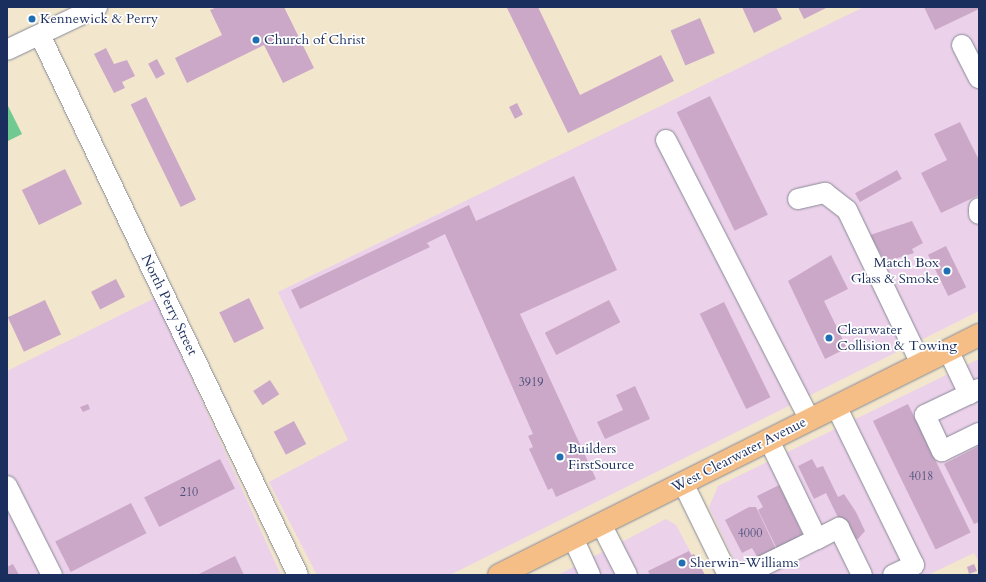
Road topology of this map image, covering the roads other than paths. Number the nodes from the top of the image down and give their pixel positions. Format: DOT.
graph roads {
  1 [pos="98,7"];
  2 [pos="40,35"];
  3 [pos="962,45"];
  4 [pos="7,50"];
  5 [pos="979,78"];
  6 [pos="666,140"];
  7 [pos="798,199"];
  8 [pos="979,208"];
  9 [pos="979,214"];
  10 [pos="979,335"];
  11 [pos="948,350"];
  12 [pos="921,364"];
  13 [pos="974,392"];
  14 [pos="836,406"];
  15 [pos="810,420"];
  16 [pos="979,433"];
  17 [pos="769,440"];
  18 [pos="683,483"];
  19 [pos="7,486"];
  20 [pos="601,524"];
  21 [pos="573,538"];
  22 [pos="817,539"];
  23 [pos="508,573"];
  24 [pos="52,575"];
  25 [pos="298,575"];
  26 [pos="590,575"];
  27 [pos="627,575"];
  28 [pos="728,575"];
  29 [pos="744,575"];
  30 [pos="862,575"];
  31 [pos="893,575"];
  1 -- 2 [label="street"];
  2 -- 4 [label="street"];
  2 -- 25 [label="street, North Perry Street"];
  3 -- 5 [label="street"];
  6 -- 15 [label="street"];
  7 -- 12 [label="street"];
  8 -- 9 [label="street"];
  10 -- 11 [label="main road, West Clearwater Avenue"];
  11 -- 12 [label="main road, West Clearwater Avenue"];
  11 -- 13 [label="street"];
  12 -- 14 [label="main road, West Clearwater Avenue"];
  13 -- 16 [label="street"];
  14 -- 15 [label="main road, West Clearwater Avenue"];
  14 -- 31 [label="street"];
  15 -- 17 [label="main road, West Clearwater Avenue"];
  17 -- 18 [label="main road, West Clearwater Avenue"];
  17 -- 22 [label="street"];
  18 -- 20 [label="main road, West Clearwater Avenue"];
  18 -- 28 [label="street"];
  19 -- 24 [label="street"];
  20 -- 21 [label="main road, West Clearwater Avenue"];
  20 -- 27 [label="street"];
  21 -- 23 [label="main road, West Clearwater Avenue"];
  21 -- 26 [label="street"];
  22 -- 29 [label="street"];
  22 -- 30 [label="street"];
}
